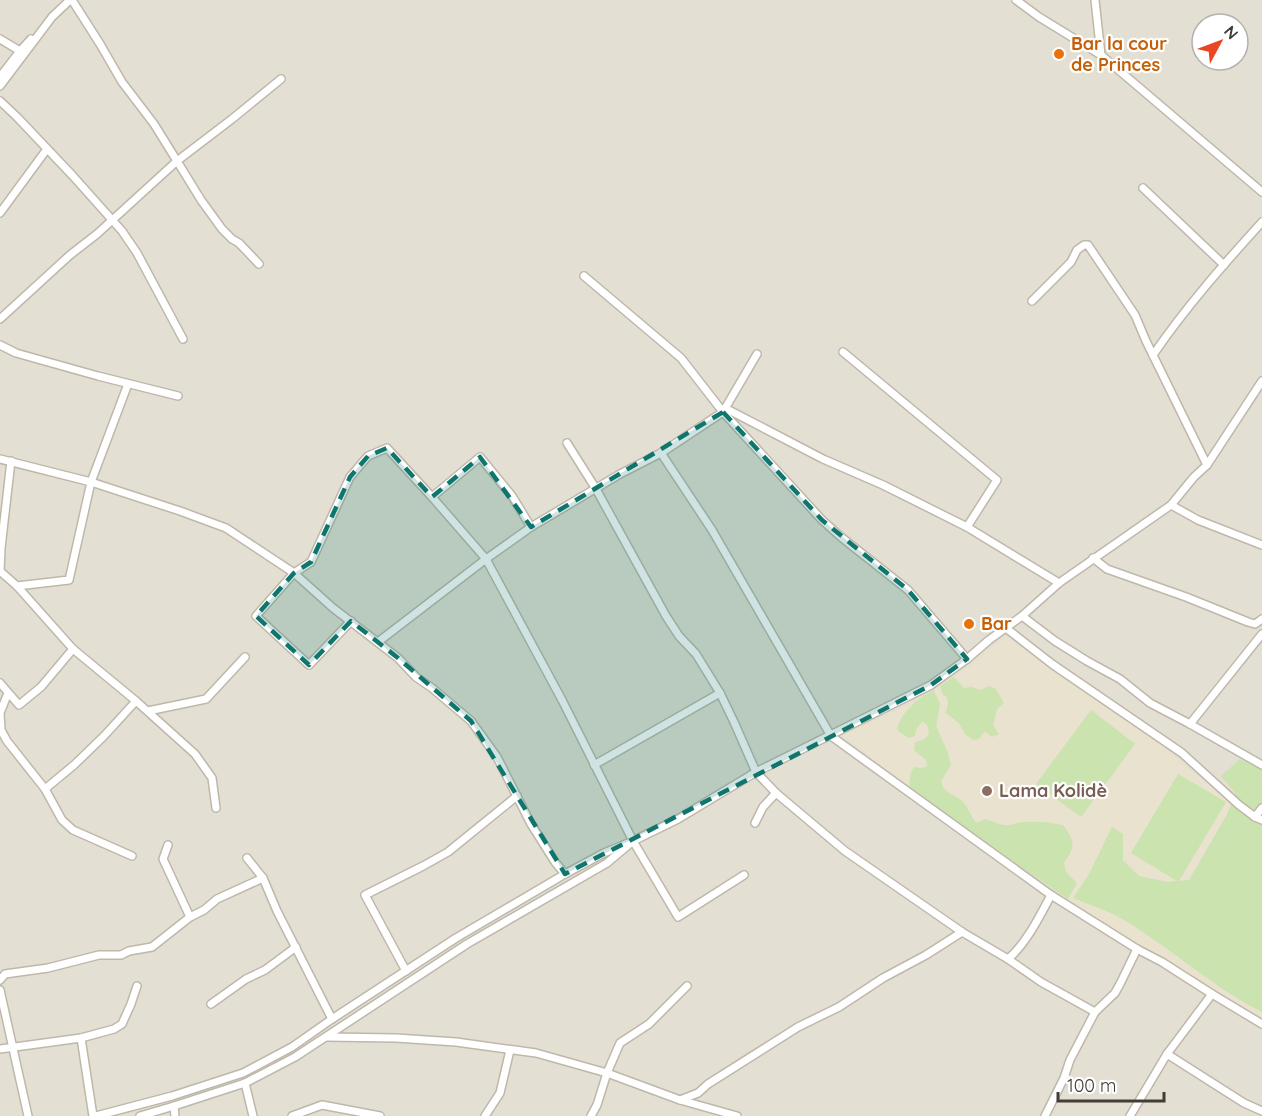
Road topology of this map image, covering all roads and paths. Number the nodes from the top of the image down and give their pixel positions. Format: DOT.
graph roads {
  1 [pos="71,0"];
  2 [pos="1016,0"];
  3 [pos="1095,0"];
  4 [pos="52,17"];
  5 [pos="0,39"];
  6 [pos="20,51"];
  7 [pos="1101,56"];
  8 [pos="0,76"];
  9 [pos="281,79"];
  10 [pos="0,86"];
  11 [pos="0,101"];
  12 [pos="47,149"];
  13 [pos="177,161"];
  14 [pos="1143,188"];
  15 [pos="1262,192"];
  16 [pos="0,213"];
  17 [pos="112,220"];
  18 [pos="1262,222"];
  19 [pos="259,264"];
  20 [pos="1224,265"];
  21 [pos="584,276"];
  22 [pos="1032,301"];
  23 [pos="0,319"];
  24 [pos="183,339"];
  25 [pos="0,345"];
  26 [pos="843,352"];
  27 [pos="757,354"];
  28 [pos="1153,355"];
  29 [pos="1262,381"];
  30 [pos="128,384"];
  31 [pos="178,396"];
  32 [pos="724,410"];
  33 [pos="567,443"];
  34 [pos="661,453"];
  35 [pos="0,459"];
  36 [pos="11,461"];
  37 [pos="1207,465"];
  38 [pos="91,482"];
  39 [pos="596,489"];
  40 [pos="432,497"];
  41 [pos="1171,505"];
  42 [pos="531,527"];
  43 [pos="967,527"];
  44 [pos="1262,545"];
  45 [pos="1093,558"];
  46 [pos="486,559"];
  47 [pos="294,573"];
  48 [pos="1059,583"];
  49 [pos="17,586"];
  50 [pos="1022,616"];
  51 [pos="1262,620"];
  52 [pos="351,621"];
  53 [pos="1006,628"];
  54 [pos="1262,634"];
  55 [pos="378,642"];
  56 [pos="73,649"];
  57 [pos="245,657"];
  58 [pos="967,659"];
  59 [pos="0,683"];
  60 [pos="8,693"];
  61 [pos="720,693"];
  62 [pos="136,701"];
  63 [pos="148,711"];
  64 [pos="1190,724"];
  65 [pos="831,736"];
  66 [pos="594,765"];
  67 [pos="1262,765"];
  68 [pos="756,772"];
  69 [pos="45,789"];
  70 [pos="776,793"];
  71 [pos="517,796"];
  72 [pos="216,808"];
  73 [pos="1262,808"];
  74 [pos="1258,819"];
  75 [pos="755,823"];
  76 [pos="633,841"];
  77 [pos="168,844"];
  78 [pos="132,856"];
  79 [pos="247,858"];
  80 [pos="565,874"];
  81 [pos="744,875"];
  82 [pos="263,878"];
  83 [pos="1050,895"];
  84 [pos="190,917"];
  85 [pos="962,932"];
  86 [pos="296,947"];
  87 [pos="1137,949"];
  88 [pos="1008,959"];
  89 [pos="406,971"];
  90 [pos="0,980"];
  91 [pos="137,986"];
  92 [pos="687,986"];
  93 [pos="0,990"];
  94 [pos="1212,994"];
  95 [pos="211,1004"];
  96 [pos="1095,1012"];
  97 [pos="332,1019"];
  98 [pos="1262,1024"];
  99 [pos="326,1037"];
  100 [pos="81,1038"];
  101 [pos="13,1047"];
  102 [pos="0,1049"];
  103 [pos="510,1050"];
  104 [pos="1167,1054"];
  105 [pos="607,1073"];
  106 [pos="245,1083"];
  107 [pos="681,1100"];
  108 [pos="174,1106"];
  109 [pos="1262,1111"];
  110 [pos="28,1116"];
  111 [pos="94,1116"];
  112 [pos="140,1116"];
  113 [pos="176,1116"];
  114 [pos="253,1116"];
  115 [pos="292,1116"];
  116 [pos="380,1116"];
  117 [pos="485,1116"];
  118 [pos="591,1116"];
  119 [pos="737,1116"];
  120 [pos="1045,1116"];
  121 [pos="1130,1116"];
  1 -- 4 [label="street"];
  1 -- 13 [label="street"];
  2 -- 7 [label="street"];
  3 -- 7 [label="street"];
  4 -- 6 [label="street"];
  4 -- 10 [label="street"];
  5 -- 6 [label="street"];
  6 -- 8 [label="street"];
  7 -- 15 [label="street"];
  9 -- 13 [label="street"];
  11 -- 12 [label="street"];
  12 -- 16 [label="street"];
  12 -- 17 [label="street"];
  13 -- 17 [label="street"];
  13 -- 19 [label="street"];
  14 -- 20 [label="street"];
  17 -- 23 [label="street"];
  17 -- 24 [label="street"];
  18 -- 20 [label="street"];
  20 -- 28 [label="street"];
  21 -- 32 [label="street"];
  22 -- 28 [label="street"];
  25 -- 30 [label="street"];
  26 -- 43 [label="street"];
  27 -- 32 [label="street"];
  28 -- 37 [label="street"];
  29 -- 37 [label="street"];
  30 -- 31 [label="street"];
  30 -- 38 [label="street"];
  32 -- 34 [label="street"];
  32 -- 43 [label="street"];
  32 -- 58 [label="street"];
  33 -- 39 [label="street"];
  34 -- 39 [label="street"];
  34 -- 65 [label="street"];
  35 -- 36 [label="street"];
  36 -- 38 [label="street"];
  36 -- 49 [label="street"];
  37 -- 41 [label="street"];
  38 -- 47 [label="street"];
  38 -- 49 [label="street"];
  39 -- 42 [label="street"];
  39 -- 61 [label="street"];
  40 -- 42 [label="street"];
  40 -- 46 [label="street"];
  40 -- 47 [label="street"];
  41 -- 44 [label="street"];
  41 -- 45 [label="street"];
  42 -- 46 [label="street"];
  43 -- 48 [label="street"];
  45 -- 48 [label="street"];
  45 -- 51 [label="street"];
  46 -- 55 [label="street"];
  46 -- 66 [label="street"];
  47 -- 52 [label="street"];
  47 -- 52 [label="street"];
  48 -- 50 [label="street"];
  49 -- 56 [label="street"];
  50 -- 53 [label="street"];
  50 -- 64 [label="street"];
  52 -- 55 [label="street"];
  53 -- 58 [label="street"];
  53 -- 74 [label="street"];
  54 -- 64 [label="street"];
  55 -- 71 [label="street"];
  56 -- 60 [label="street"];
  56 -- 62 [label="street"];
  57 -- 63 [label="street"];
  58 -- 65 [label="street"];
  59 -- 60 [label="street"];
  60 -- 69 [label="street"];
  61 -- 66 [label="street"];
  61 -- 68 [label="street"];
  62 -- 63 [label="street"];
  62 -- 69 [label="street"];
  63 -- 72 [label="street"];
  64 -- 67 [label="street"];
  65 -- 68 [label="street"];
  65 -- 83 [label="street"];
  66 -- 76 [label="street"];
  68 -- 70 [label="street"];
  68 -- 76 [label="street"];
  69 -- 78 [label="street"];
  70 -- 75 [label="street"];
  70 -- 85 [label="street"];
  71 -- 80 [label="street"];
  71 -- 89 [label="street"];
  73 -- 74 [label="street"];
  76 -- 80 [label="street"];
  76 -- 81 [label="street"];
  76 -- 99 [label="street"];
  77 -- 84 [label="street"];
  79 -- 82 [label="street"];
  80 -- 89 [label="street"];
  82 -- 84 [label="street"];
  82 -- 86 [label="street"];
  83 -- 87 [label="street"];
  83 -- 88 [label="street"];
  84 -- 90 [label="street"];
  85 -- 88 [label="street"];
  85 -- 107 [label="street"];
  86 -- 95 [label="street"];
  86 -- 97 [label="street"];
  87 -- 94 [label="street"];
  87 -- 96 [label="street"];
  88 -- 96 [label="street"];
  89 -- 97 [label="street"];
  91 -- 100 [label="street"];
  92 -- 105 [label="street"];
  93 -- 101 [label="street"];
  94 -- 98 [label="street"];
  94 -- 104 [label="street"];
  96 -- 120 [label="street"];
  97 -- 111 [label="street"];
  99 -- 103 [label="street"];
  99 -- 106 [label="street"];
  100 -- 101 [label="street"];
  100 -- 111 [label="street"];
  101 -- 102 [label="street"];
  101 -- 110 [label="street"];
  103 -- 105 [label="street"];
  103 -- 117 [label="street"];
  104 -- 109 [label="street"];
  104 -- 121 [label="street"];
  105 -- 107 [label="street"];
  105 -- 118 [label="street"];
  106 -- 108 [label="street"];
  106 -- 114 [label="street"];
  107 -- 119 [label="street"];
  108 -- 112 [label="street"];
  108 -- 113 [label="street"];
  115 -- 116 [label="street"];
}
